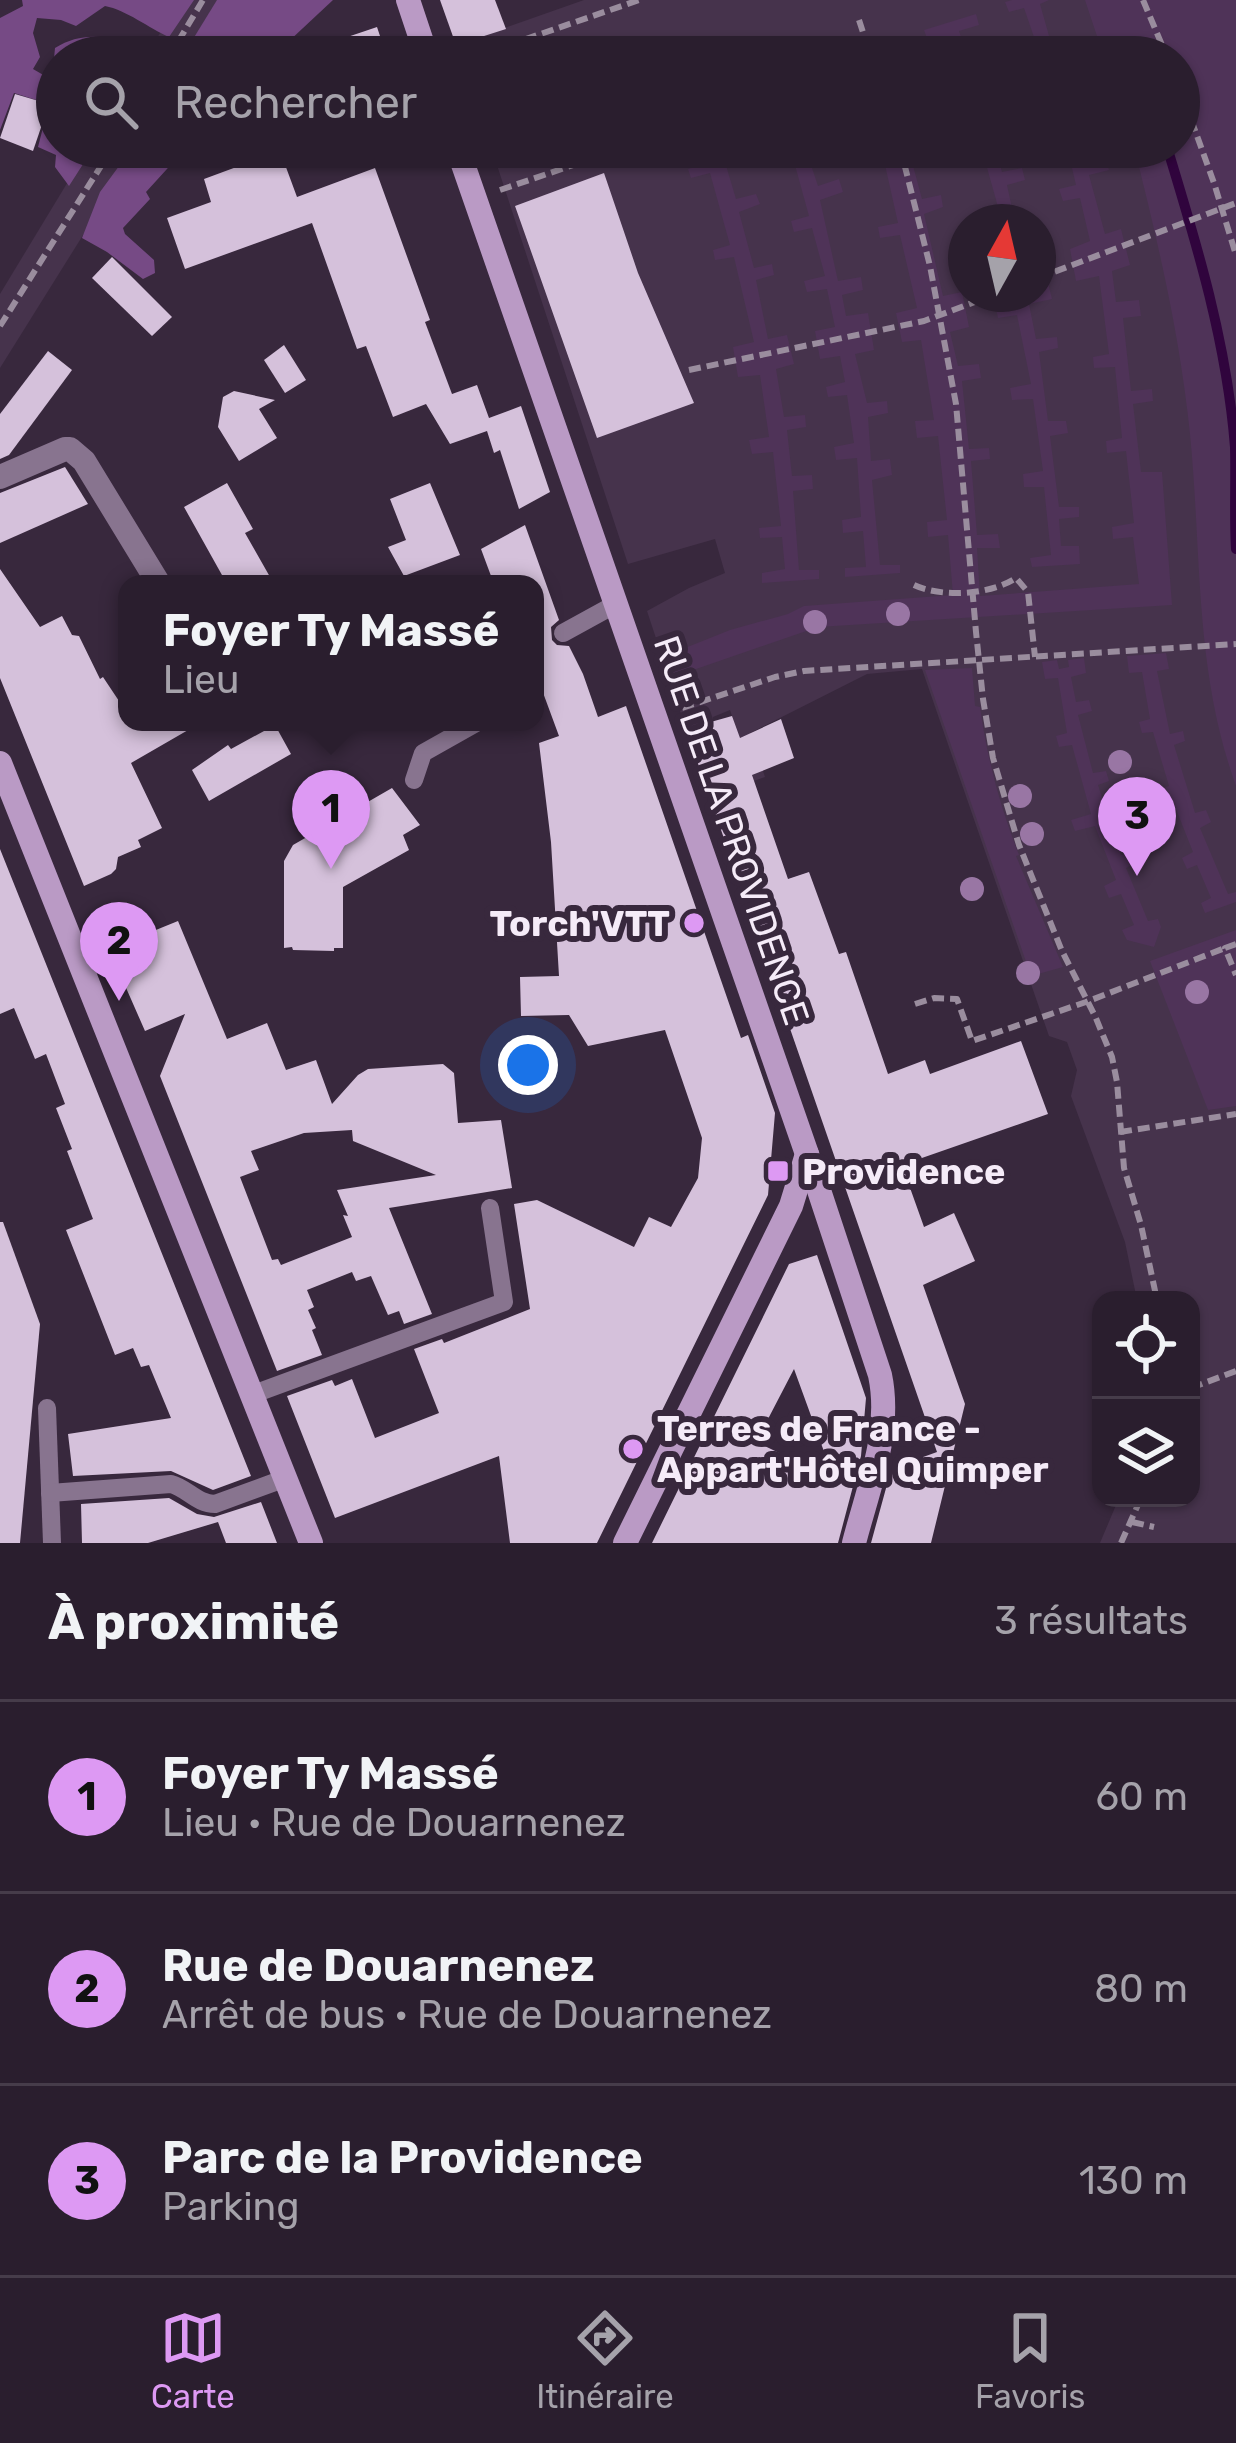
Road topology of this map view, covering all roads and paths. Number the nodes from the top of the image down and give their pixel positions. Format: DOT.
graph roads {
  1 [pos="203,0"];
  2 [pos="408,0"];
  3 [pos="639,0"];
  4 [pos="1143,0"];
  5 [pos="859,20"];
  6 [pos="182,36"];
  7 [pos="421,36"];
  8 [pos="535,36"];
  9 [pos="864,36"];
  10 [pos="1158,36"];
  11 [pos="1200,146"];
  12 [pos="100,168"];
  13 [pos="464,168"];
  14 [pos="564,168"];
  15 [pos="906,168"];
  16 [pos="474,198"];
  17 [pos="1236,203"];
  18 [pos="1222,208"];
  19 [pos="1236,256"];
  20 [pos="1056,271"];
  21 [pos="950,312"];
  22 [pos="940,316"];
  23 [pos="0,326"];
  24 [pos="689,370"];
  25 [pos="0,477"];
  26 [pos="153,575"];
  27 [pos="914,585"];
  28 [pos="972,591"];
  29 [pos="614,605"];
  30 [pos="563,633"];
  31 [pos="1236,644"];
  32 [pos="1035,657"];
  33 [pos="979,661"];
  34 [pos="656,717"];
  35 [pos="462,731"];
  36 [pos="0,763"];
  37 [pos="415,780"];
  38 [pos="1236,944"];
  39 [pos="1227,952"];
  40 [pos="1236,974"];
  41 [pos="1086,1001"];
  42 [pos="915,1004"];
  43 [pos="1236,1114"];
  44 [pos="1120,1132"];
  45 [pos="807,1154"];
  46 [pos="490,1208"];
  47 [pos="1155,1291"];
  48 [pos="1236,1371"];
  49 [pos="1200,1385"];
  50 [pos="251,1394"];
  51 [pos="47,1408"];
  52 [pos="286,1478"];
  53 [pos="50,1493"];
  54 [pos="1138,1507"];
  55 [pos="1132,1522"];
  56 [pos="1154,1528"];
  57 [pos="52,1543"];
  58 [pos="311,1543"];
  59 [pos="625,1543"];
  60 [pos="854,1543"];
  61 [pos="1121,1543"];
  1 -- 6 [label="path"];
  2 -- 7 [label="street"];
  3 -- 8 [label="path"];
  4 -- 10 [label="path"];
  5 -- 9 [label="path"];
  11 -- 18 [label="path"];
  12 -- 23 [label="path"];
  13 -- 16 [label="street, RUE DE LA PROVIDENCE"];
  14 -- 16 [label="path"];
  15 -- 22 [label="path"];
  16 -- 29 [label="street, RUE DE LA PROVIDENCE"];
  17 -- 18 [label="path"];
  18 -- 19 [label="path"];
  18 -- 20 [label="path"];
  21 -- 22 [label="path"];
  22 -- 24 [label="path"];
  22 -- 28 [label="path"];
  25 -- 26 [label="street"];
  27 -- 28 [label="path"];
  28 -- 32 [label="path"];
  28 -- 33 [label="path"];
  29 -- 30 [label="lane"];
  29 -- 34 [label="street, RUE DE LA PROVIDENCE"];
  31 -- 32 [label="path"];
  32 -- 33 [label="path"];
  33 -- 34 [label="path"];
  33 -- 41 [label="path"];
  34 -- 45 [label="street, RUE DE LA PROVIDENCE"];
  35 -- 37 [label="lane"];
  36 -- 50 [label="street"];
  38 -- 39 [label="path"];
  39 -- 40 [label="path"];
  39 -- 41 [label="path"];
  41 -- 42 [label="path"];
  41 -- 44 [label="path"];
  43 -- 44 [label="path"];
  44 -- 47 [label="path"];
  45 -- 59 [label="street"];
  45 -- 60 [label="street, RUE DE LA PROVIDENCE"];
  46 -- 50 [label="lane"];
  48 -- 49 [label="path"];
  50 -- 52 [label="street"];
  51 -- 53 [label="lane"];
  52 -- 53 [label="lane"];
  52 -- 58 [label="street"];
  53 -- 57 [label="lane"];
  54 -- 55 [label="path"];
  55 -- 56 [label="path"];
  55 -- 61 [label="path"];
}
